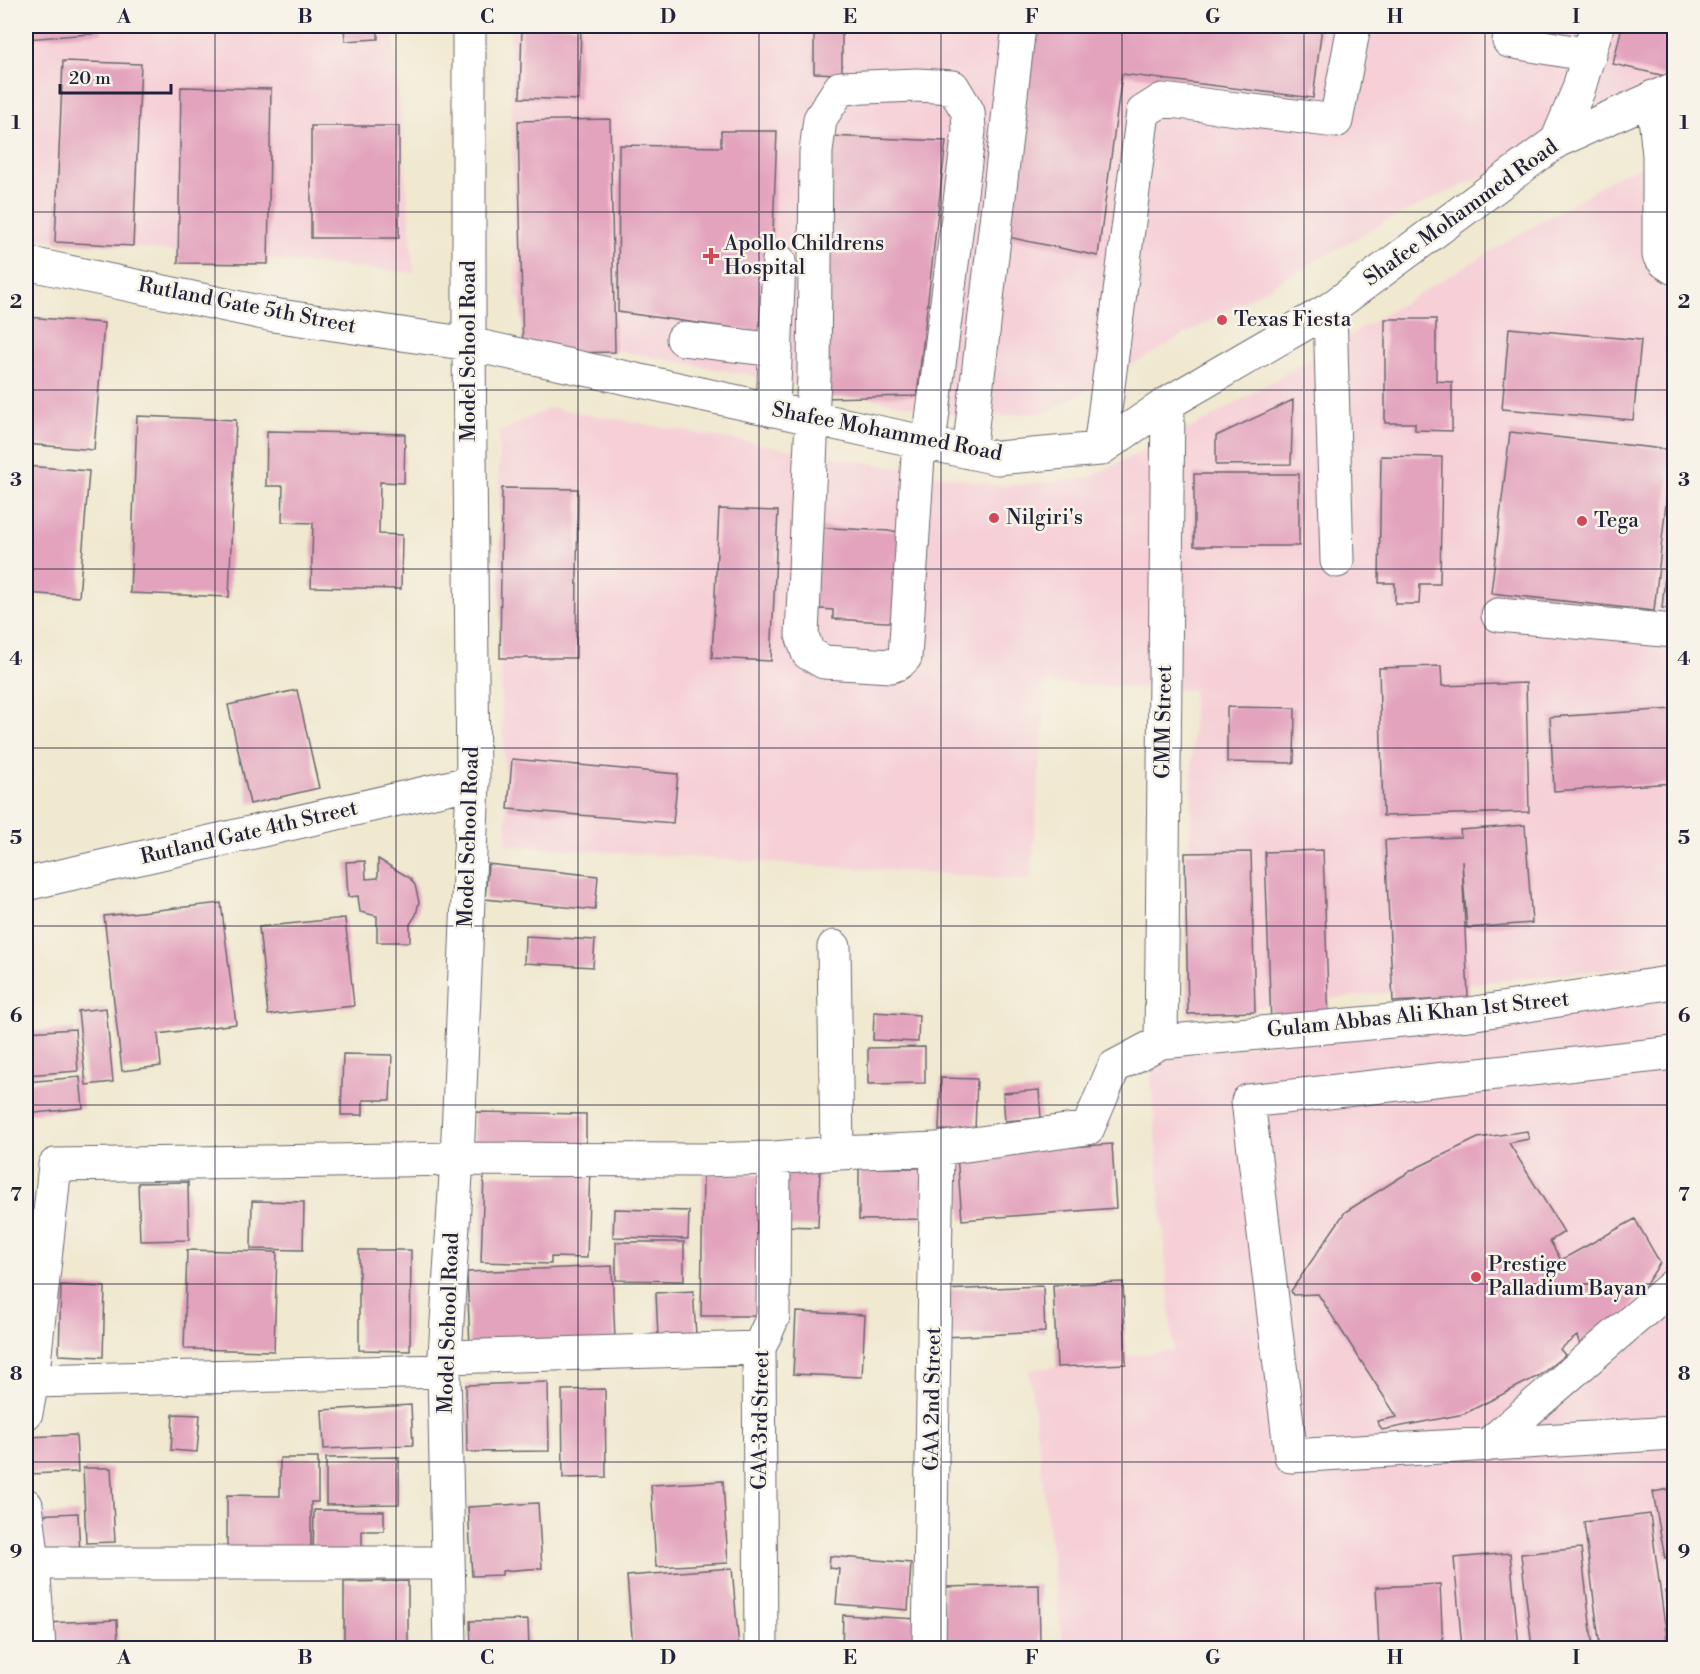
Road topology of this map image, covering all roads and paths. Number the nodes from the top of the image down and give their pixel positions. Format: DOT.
graph roads {
  1 [pos="469,26"];
  2 [pos="1019,26"];
  3 [pos="1354,26"];
  4 [pos="1593,40"];
  5 [pos="1509,41"];
  6 [pos="1664,93"];
  7 [pos="1557,141"];
  8 [pos="779,261"];
  9 [pos="26,263"];
  10 [pos="1674,268"];
  11 [pos="1330,309"];
  12 [pos="683,339"];
  13 [pos="469,344"];
  14 [pos="776,350"];
  15 [pos="1168,403"];
  16 [pos="773,410"];
  17 [pos="812,418"];
  18 [pos="924,442"];
  19 [pos="1100,449"];
  20 [pos="969,452"];
  21 [pos="1337,561"];
  22 [pos="1498,615"];
  23 [pos="1674,631"];
  24 [pos="473,782"];
  25 [pos="26,884"];
  26 [pos="834,948"];
  27 [pos="1674,982"];
  28 [pos="1161,1042"];
  29 [pos="1674,1053"];
  30 [pos="937,1149"];
  31 [pos="837,1153"];
  32 [pos="774,1158"];
  33 [pos="457,1159"];
  34 [pos="1674,1285"];
  35 [pos="759,1348"];
  36 [pos="445,1364"];
  37 [pos="32,1381"];
  38 [pos="26,1413"];
  39 [pos="1674,1433"];
  40 [pos="1488,1444"];
  41 [pos="26,1505"];
  42 [pos="33,1563"];
  43 [pos="447,1563"];
  44 [pos="39,1648"];
  45 [pos="450,1648"];
  46 [pos="761,1648"];
  47 [pos="928,1648"];
  1 -- 13 [label="street, Model School Road"];
  2 -- 20 [label="street"];
  3 -- 19 [label="street"];
  4 -- 5 [label="street"];
  4 -- 7 [label="street"];
  6 -- 7 [label="street, Shafee Mohammed Road"];
  6 -- 10 [label="street"];
  7 -- 11 [label="street, Shafee Mohammed Road"];
  8 -- 14 [label="street"];
  9 -- 13 [label="street, Rutland Gate 5th Street"];
  11 -- 15 [label="street, Shafee Mohammed Road"];
  11 -- 21 [label="street"];
  12 -- 14 [label="street"];
  13 -- 16 [label="street, Shafee Mohammed Road"];
  13 -- 24 [label="street, Model School Road"];
  14 -- 16 [label="street"];
  15 -- 19 [label="street, Shafee Mohammed Road"];
  15 -- 28 [label="street, GMM Street"];
  16 -- 17 [label="street, Shafee Mohammed Road"];
  17 -- 18 [label="street, Shafee Mohammed Road"];
  17 -- 18 [label="street"];
  17 -- 18 [label="street"];
  18 -- 20 [label="street, Shafee Mohammed Road"];
  19 -- 20 [label="street, Shafee Mohammed Road"];
  22 -- 23 [label="street"];
  24 -- 25 [label="street, Rutland Gate 4th Street"];
  24 -- 33 [label="street, Model School Road"];
  26 -- 31 [label="street"];
  27 -- 28 [label="street, Gulam Abbas Ali Khan 1st Street"];
  28 -- 30 [label="street"];
  29 -- 40 [label="street"];
  30 -- 31 [label="street"];
  30 -- 47 [label="street, GAA 2nd Street"];
  31 -- 32 [label="street"];
  32 -- 33 [label="street"];
  32 -- 35 [label="street, GAA 3rd Street"];
  33 -- 36 [label="street, Model School Road"];
  33 -- 37 [label="street"];
  34 -- 40 [label="street"];
  35 -- 36 [label="street"];
  35 -- 46 [label="street, GAA 3rd Street"];
  36 -- 37 [label="street"];
  36 -- 43 [label="street, Model School Road"];
  37 -- 38 [label="street"];
  39 -- 40 [label="street"];
  41 -- 42 [label="street"];
  42 -- 43 [label="street"];
  42 -- 44 [label="street"];
  43 -- 45 [label="street, Model School Road"];
}
